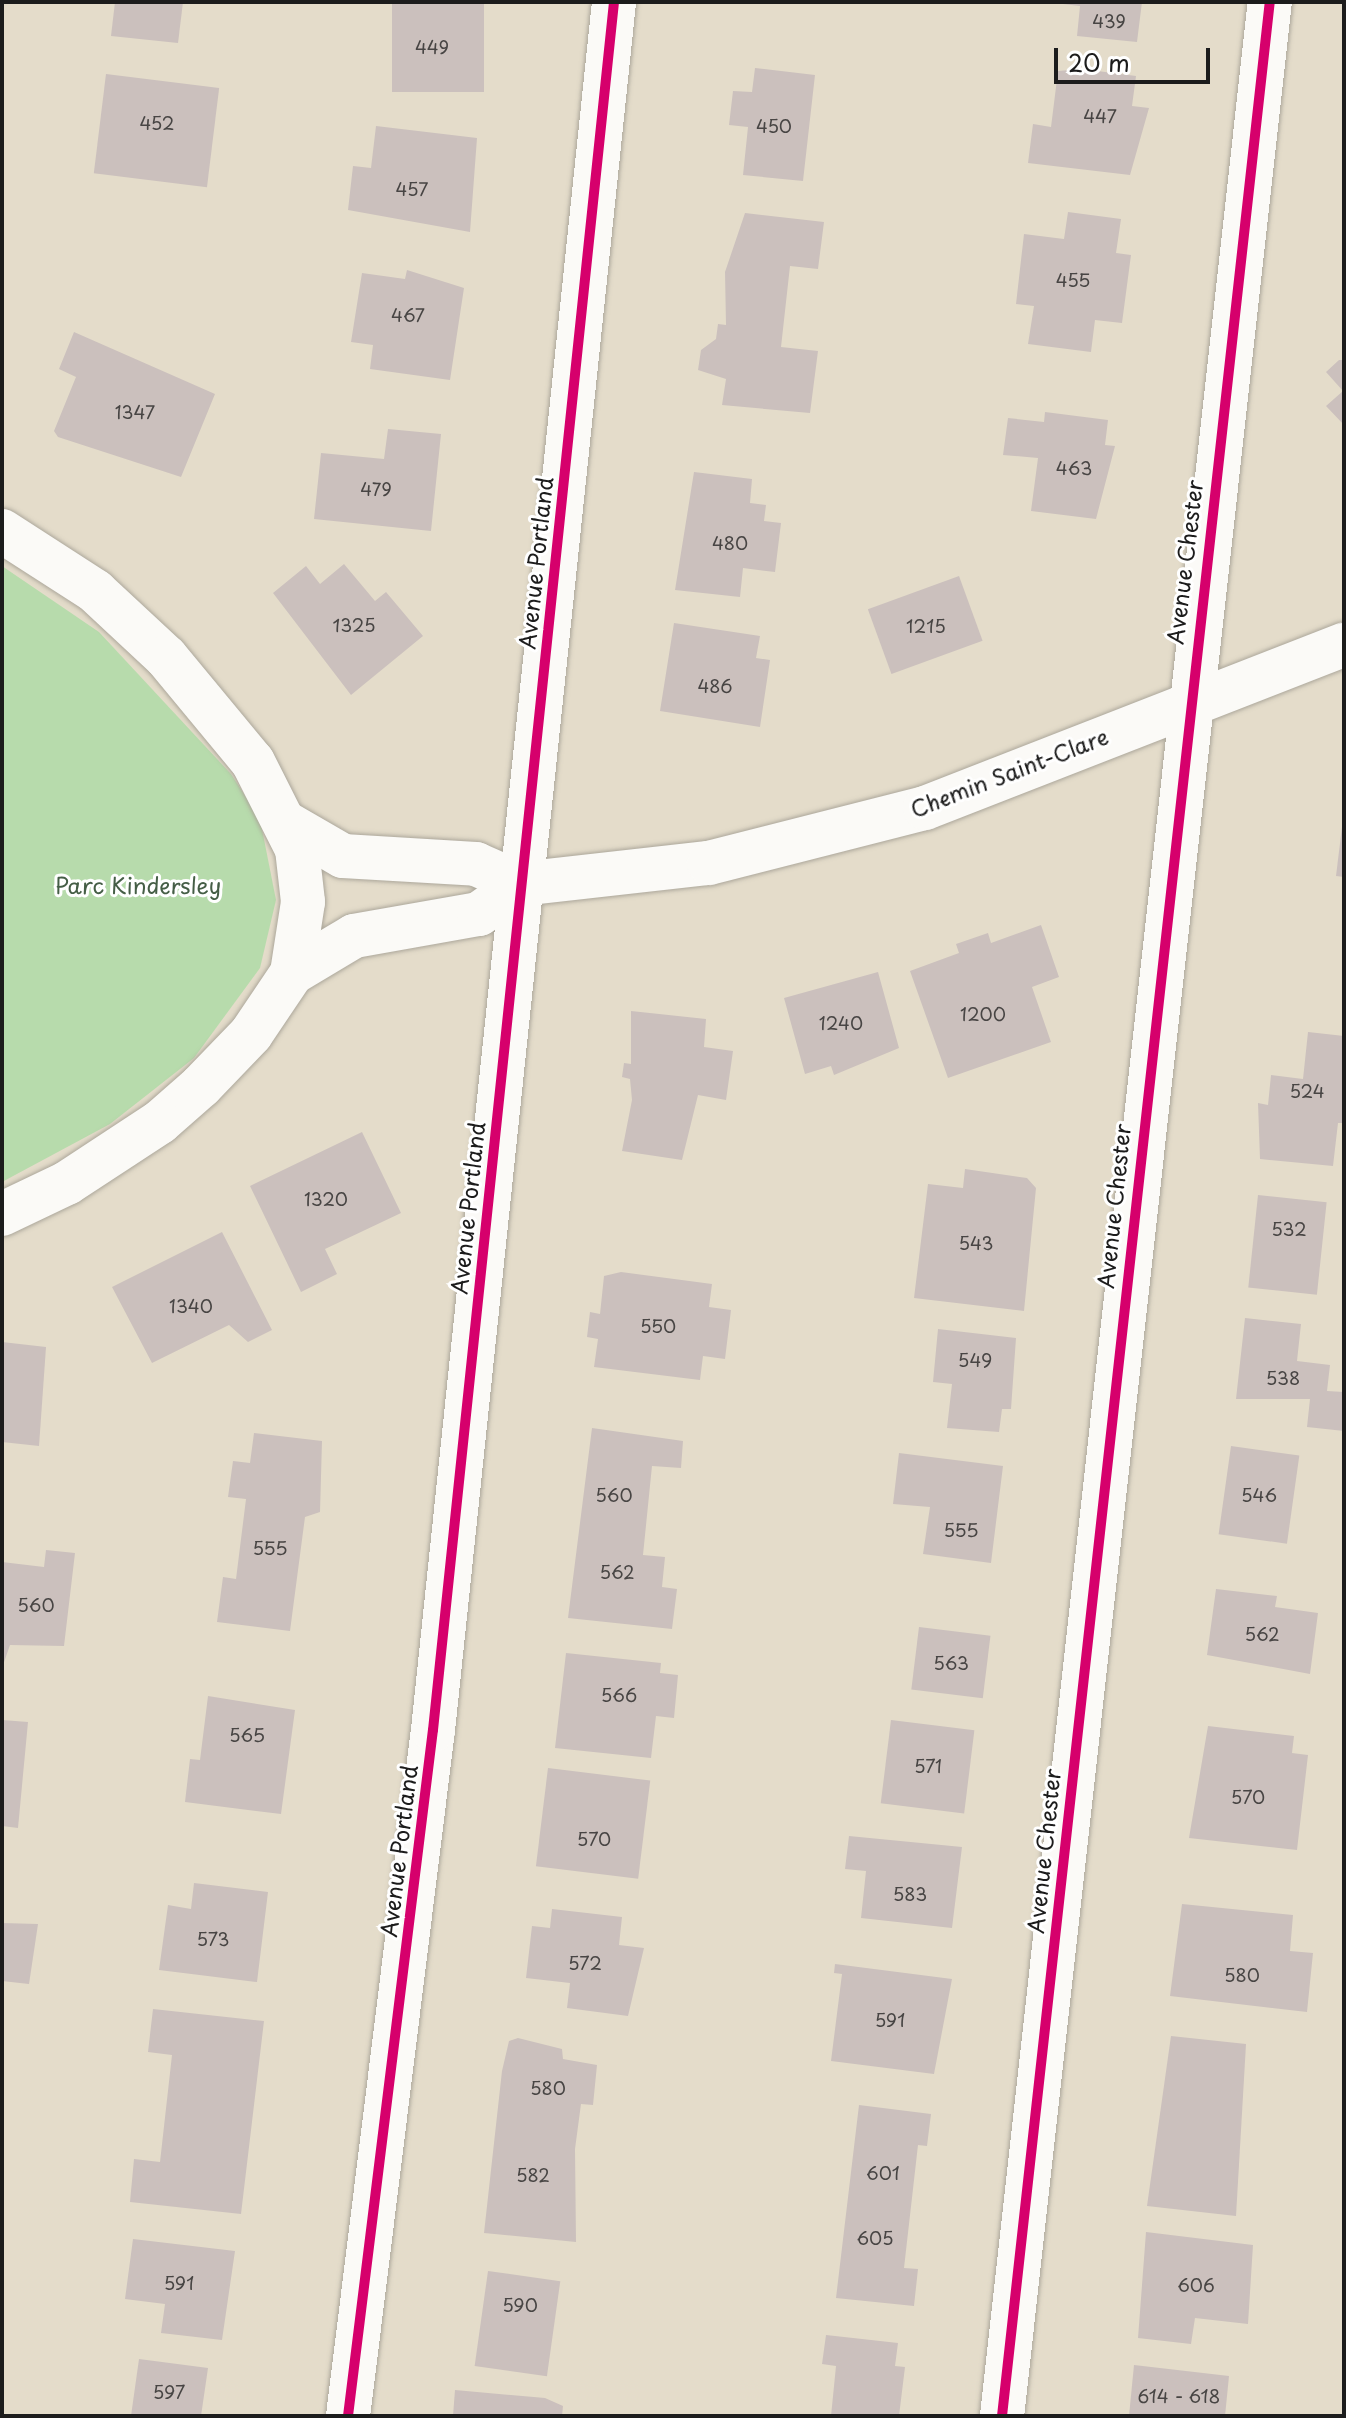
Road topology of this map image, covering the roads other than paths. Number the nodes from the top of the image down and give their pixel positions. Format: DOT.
graph roads {
  1 [pos="614,2"];
  2 [pos="1270,2"];
  3 [pos="2,531"];
  4 [pos="1344,645"];
  5 [pos="1188,702"];
  6 [pos="286,823"];
  7 [pos="521,884"];
  8 [pos="292,973"];
  9 [pos="2,1214"];
  10 [pos="348,2416"];
  11 [pos="1002,2416"];
  1 -- 7 [label="street, Avenue Portland"];
  2 -- 5 [label="street, Avenue Chester"];
  3 -- 6 [label="street, Chemin Saint-Clare"];
  4 -- 5 [label="street, Chemin Saint-Clare"];
  5 -- 7 [label="street, Chemin Saint-Clare"];
  5 -- 11 [label="street, Avenue Chester"];
  6 -- 7 [label="street"];
  6 -- 8 [label="street, Chemin Saint-Clare"];
  7 -- 8 [label="street, Chemin Saint-Clare"];
  7 -- 10 [label="street, Avenue Portland"];
  8 -- 9 [label="street, Chemin Saint-Clare"];
}
